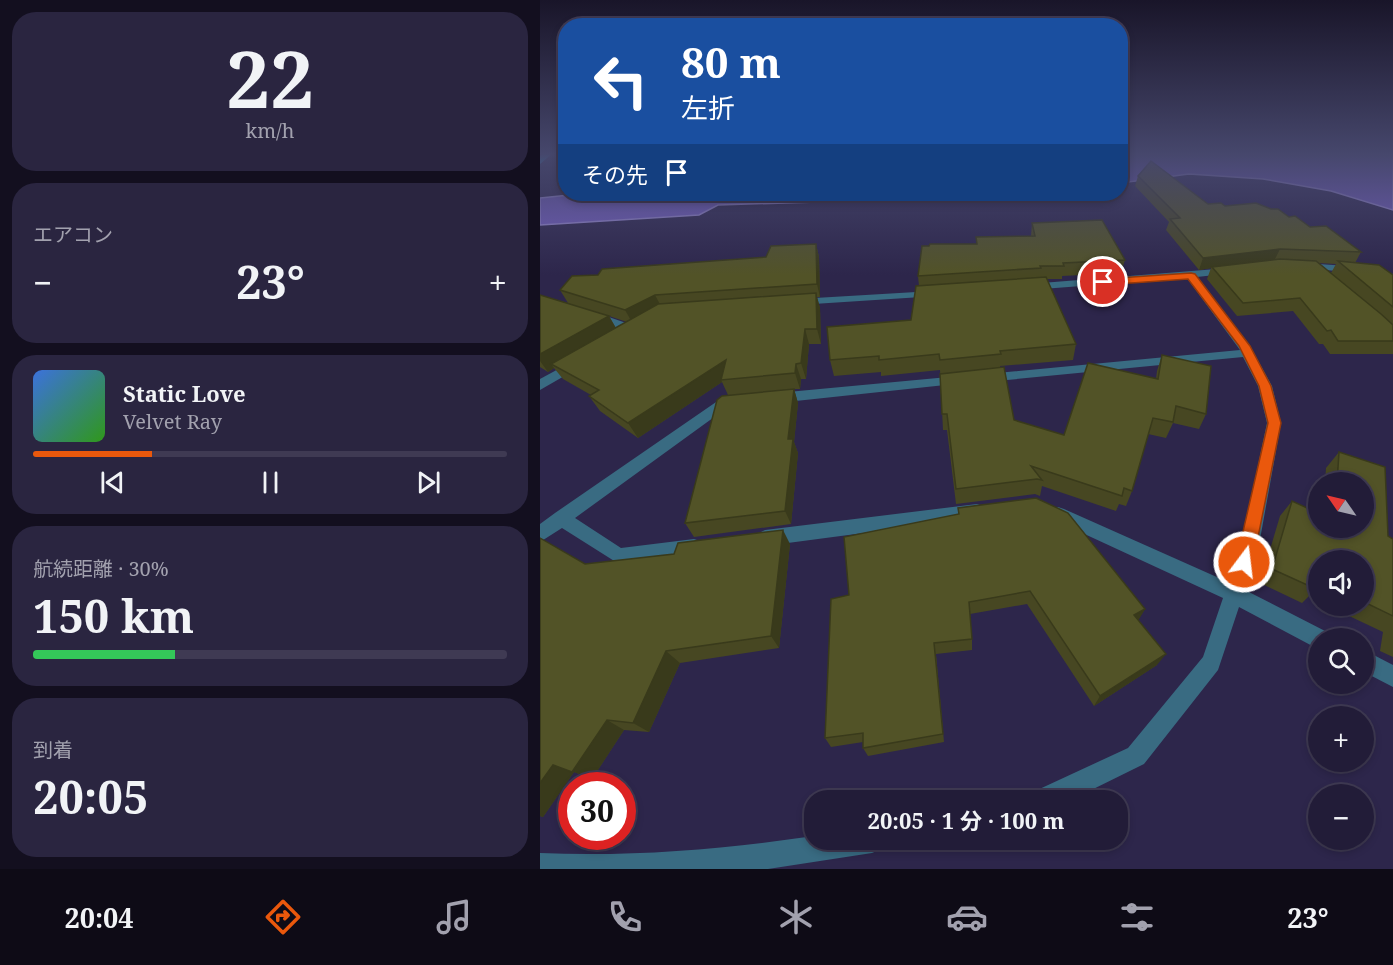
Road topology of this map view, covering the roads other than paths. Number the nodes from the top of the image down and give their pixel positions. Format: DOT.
graph roads {
  1 [pos="1293,266"];
  2 [pos="1312,267"];
  3 [pos="1239,270"];
  4 [pos="1191,276"];
  5 [pos="1393,277"];
  6 [pos="1329,280"];
  7 [pos="1012,289"];
  8 [pos="941,293"];
  9 [pos="788,303"];
  10 [pos="578,311"];
  11 [pos="615,341"];
  12 [pos="1247,353"];
  13 [pos="587,357"];
  14 [pos="540,385"];
  15 [pos="1000,508"];
  16 [pos="1046,508"];
  17 [pos="561,518"];
  18 [pos="540,534"];
  19 [pos="750,540"];
  20 [pos="714,544"];
  21 [pos="1234,594"];
  22 [pos="1308,633"];
  23 [pos="1374,666"];
  24 [pos="1393,676"];
  25 [pos="1065,790"];
  26 [pos="806,850"];
  27 [pos="540,866"];
  1 -- 2 [label="street"];
  2 -- 5 [label="street"];
  2 -- 6 [label="street"];
  3 -- 4 [label="street"];
  4 -- 7 [label="street"];
  4 -- 12 [label="street"];
  8 -- 9 [label="street"];
  10 -- 11 [label="street"];
  12 -- 17 [label="street"];
  12 -- 21 [label="street"];
  13 -- 14 [label="street"];
  15 -- 19 [label="street"];
  16 -- 21 [label="street"];
  17 -- 18 [label="street"];
  17 -- 20 [label="street"];
  21 -- 22 [label="street"];
  21 -- 25 [label="street"];
  23 -- 24 [label="street"];
  26 -- 27 [label="street"];
}
